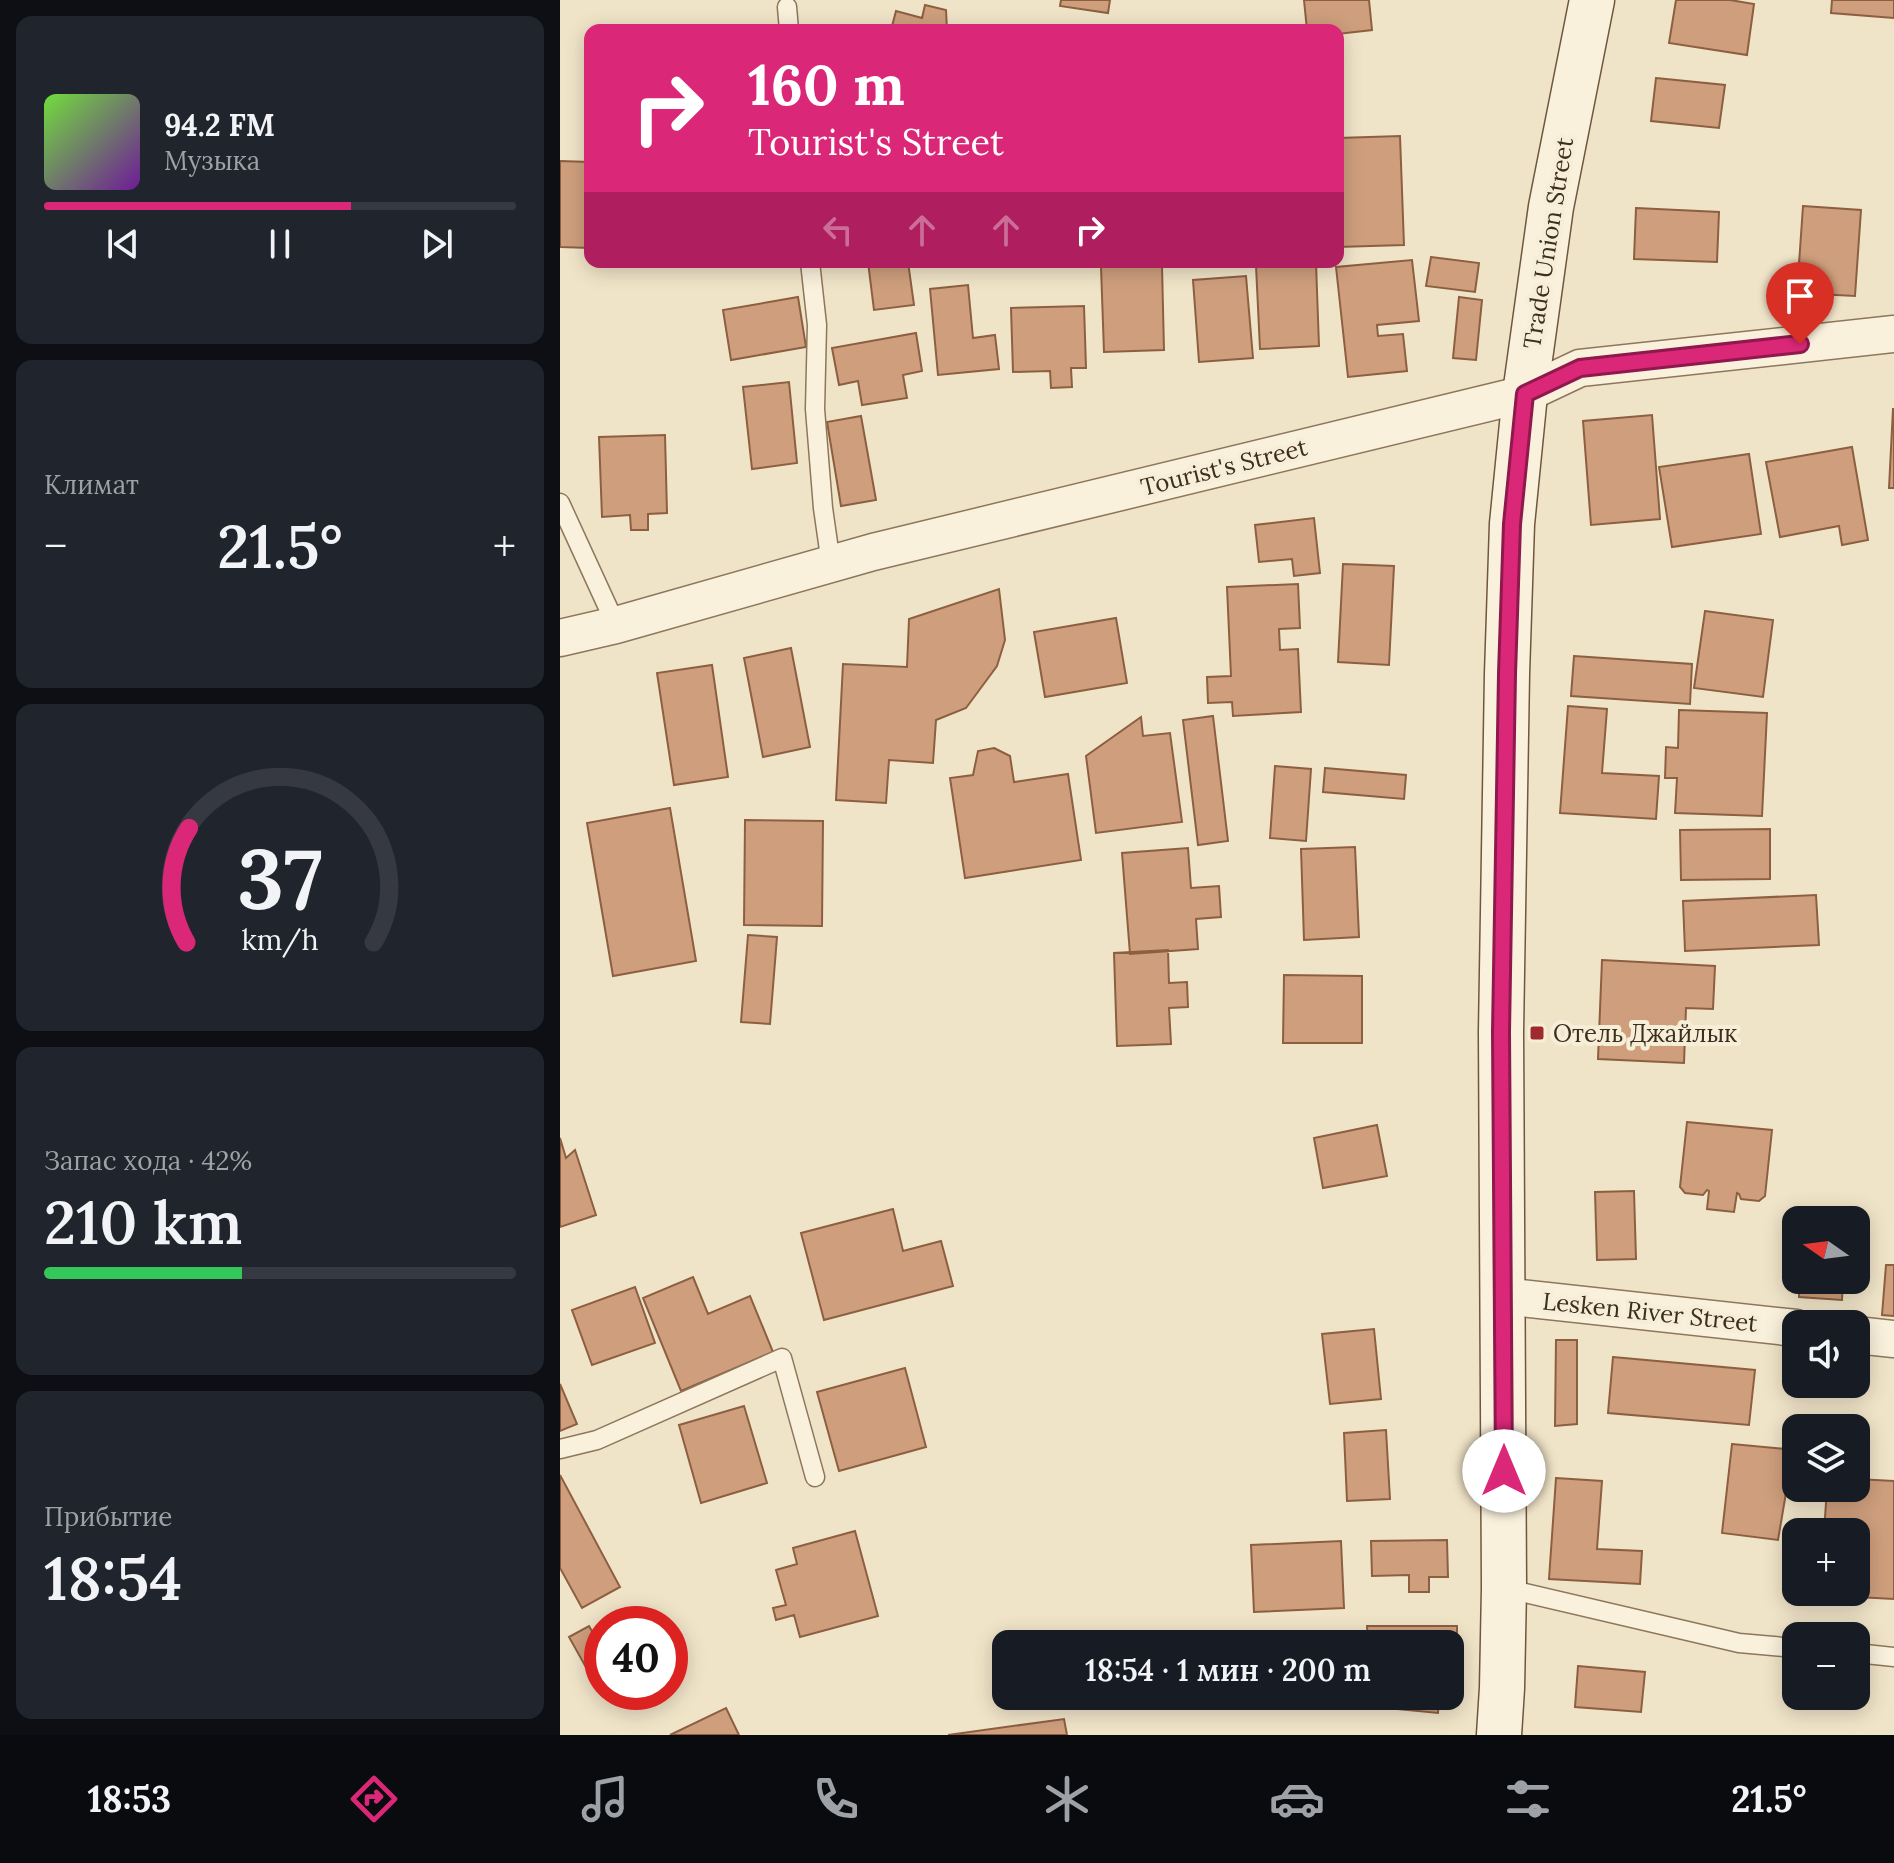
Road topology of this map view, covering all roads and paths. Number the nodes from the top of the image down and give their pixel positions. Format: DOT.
graph roads {
  1 [pos="1592,0"];
  2 [pos="787,7"];
  3 [pos="788,24"];
  4 [pos="811,268"];
  5 [pos="1894,334"];
  6 [pos="1525,394"];
  7 [pos="560,503"];
  8 [pos="831,564"];
  9 [pos="616,625"];
  10 [pos="560,638"];
  11 [pos="1503,1296"];
  12 [pos="1782,1326"];
  13 [pos="1870,1336"];
  14 [pos="1894,1339"];
  15 [pos="560,1449"];
  16 [pos="815,1477"];
  17 [pos="1504,1588"];
  18 [pos="1782,1647"];
  19 [pos="1870,1654"];
  20 [pos="1894,1657"];
  21 [pos="1499,1735"];
  1 -- 6 [label="street, Trade Union Street"];
  2 -- 3 [label="lane"];
  4 -- 8 [label="lane"];
  5 -- 6 [label="street, Tourist's Street"];
  6 -- 8 [label="street, Tourist's Street"];
  6 -- 11 [label="street, Trade Union Street"];
  7 -- 9 [label="lane"];
  8 -- 9 [label="street, Tourist's Street"];
  9 -- 10 [label="street, Tourist's Street"];
  11 -- 12 [label="street, Lesken River Street"];
  11 -- 17 [label="street, Trade Union Street"];
  13 -- 14 [label="street"];
  15 -- 16 [label="lane"];
  17 -- 18 [label="lane"];
  17 -- 21 [label="street, Trade Union Street"];
  19 -- 20 [label="lane"];
}
